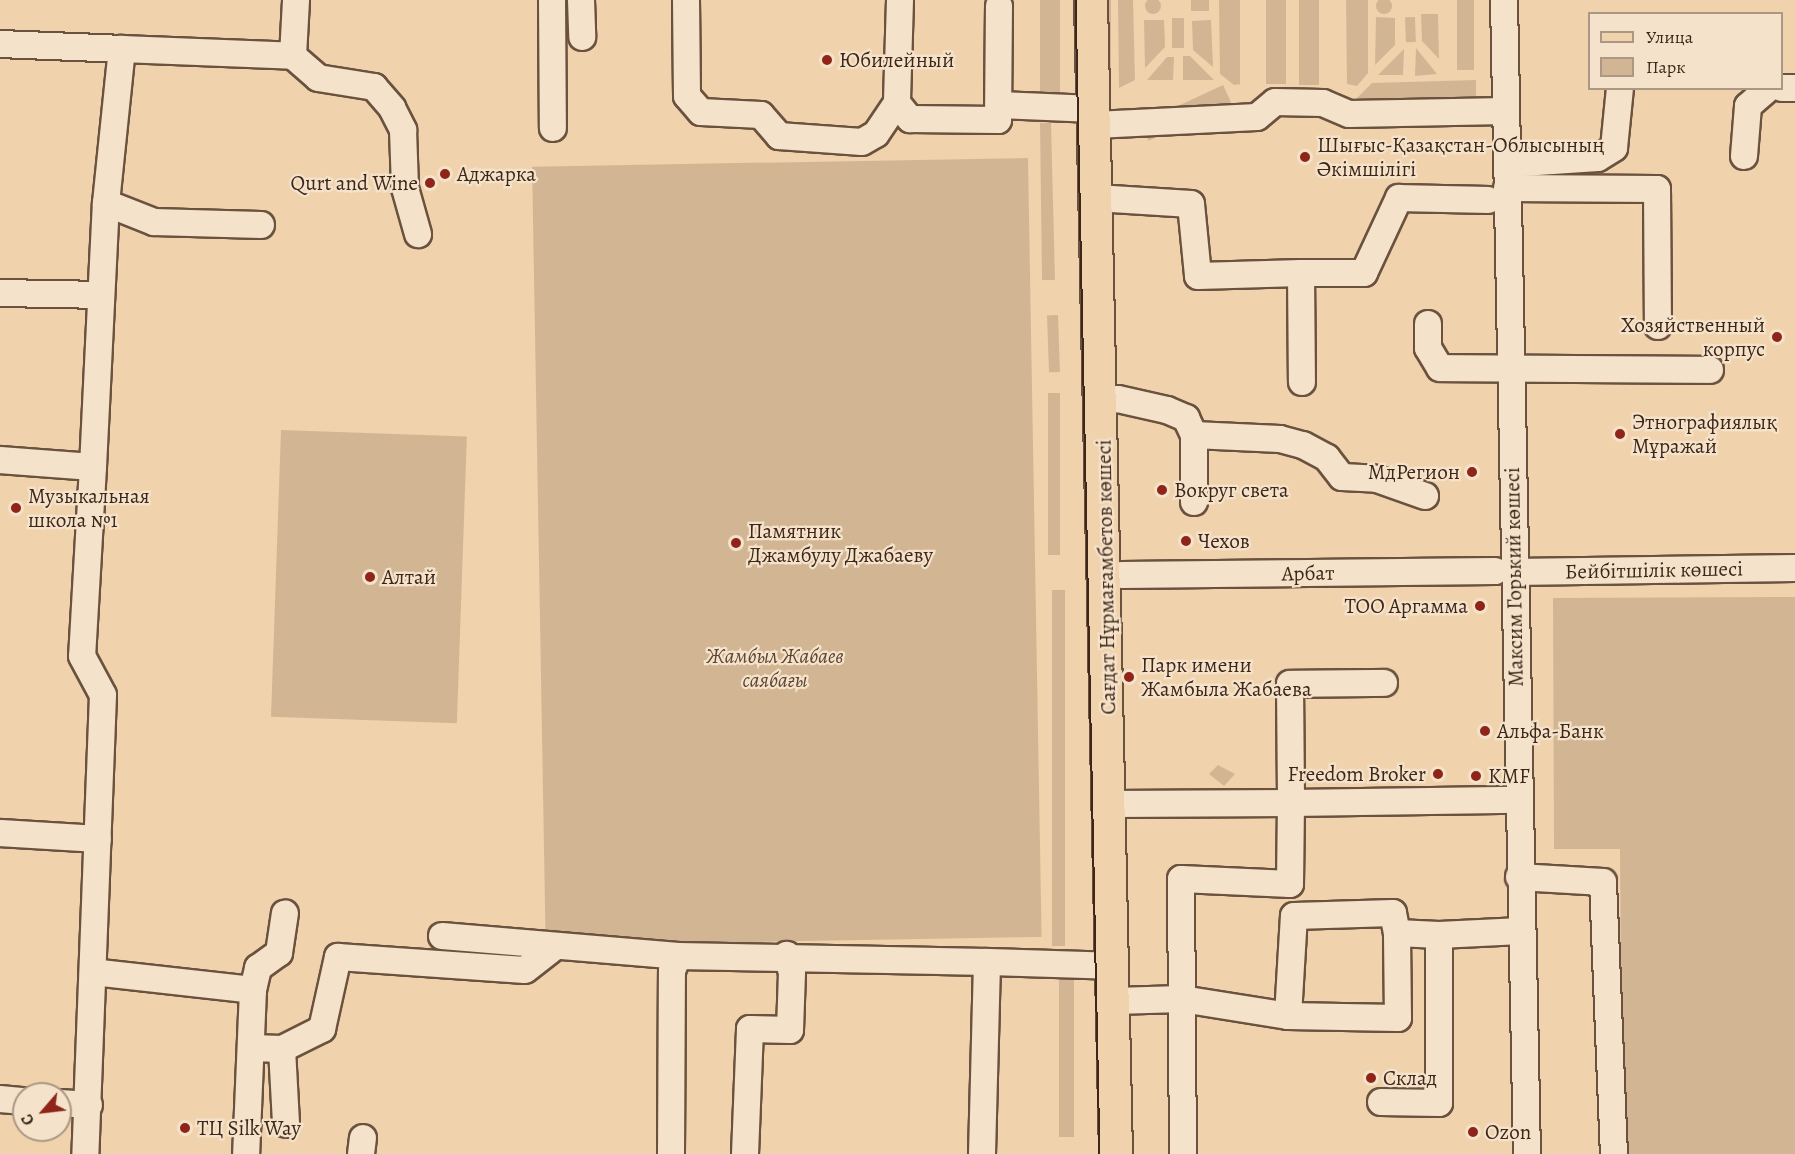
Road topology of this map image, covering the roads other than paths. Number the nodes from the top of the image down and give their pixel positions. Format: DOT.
graph roads {
  1 [pos="296,0"];
  2 [pos="552,0"];
  3 [pos="581,0"];
  4 [pos="686,0"];
  5 [pos="900,0"];
  6 [pos="1091,0"];
  7 [pos="1504,0"];
  8 [pos="999,6"];
  9 [pos="582,37"];
  10 [pos="0,44"];
  11 [pos="122,49"];
  12 [pos="293,56"];
  13 [pos="1620,90"];
  14 [pos="1767,90"];
  15 [pos="897,103"];
  16 [pos="999,105"];
  17 [pos="1506,111"];
  18 [pos="1094,117"];
  19 [pos="553,128"];
  20 [pos="1744,156"];
  21 [pos="1501,184"];
  22 [pos="1096,198"];
  23 [pos="106,203"];
  24 [pos="261,225"];
  25 [pos="418,234"];
  26 [pos="1301,273"];
  27 [pos="0,293"];
  28 [pos="101,295"];
  29 [pos="1428,324"];
  30 [pos="1658,326"];
  31 [pos="1510,368"];
  32 [pos="1710,370"];
  33 [pos="1302,382"];
  34 [pos="1102,400"];
  35 [pos="1194,435"];
  36 [pos="0,460"];
  37 [pos="93,467"];
  38 [pos="1425,496"];
  39 [pos="1194,502"];
  40 [pos="1795,568"];
  41 [pos="1504,572"];
  42 [pos="1122,575"];
  43 [pos="1384,683"];
  44 [pos="1518,800"];
  45 [pos="1291,803"];
  46 [pos="1111,804"];
  47 [pos="0,833"];
  48 [pos="98,839"];
  49 [pos="1519,877"];
  50 [pos="285,913"];
  51 [pos="1521,931"];
  52 [pos="1397,933"];
  53 [pos="1439,935"];
  54 [pos="442,936"];
  55 [pos="554,947"];
  56 [pos="787,955"];
  57 [pos="678,956"];
  58 [pos="987,962"];
  59 [pos="1113,966"];
  60 [pos="93,972"];
  61 [pos="253,990"];
  62 [pos="1182,999"];
  63 [pos="1114,1000"];
  64 [pos="1288,1016"];
  65 [pos="251,1048"];
  66 [pos="282,1049"];
  67 [pos="1381,1102"];
  68 [pos="72,1104"];
  69 [pos="89,1105"];
  70 [pos="286,1124"];
  71 [pos="85,1154"];
  72 [pos="246,1154"];
  73 [pos="671,1154"];
  74 [pos="745,1154"];
  75 [pos="982,1154"];
  76 [pos="1116,1154"];
  77 [pos="1183,1154"];
  78 [pos="1527,1154"];
  79 [pos="1614,1154"];
  1 -- 12 [label="street"];
  2 -- 19 [label="street"];
  3 -- 9 [label="street"];
  4 -- 15 [label="street"];
  5 -- 15 [label="street"];
  6 -- 18 [label="main road, Сағдат Нұрмағамбетов көшесі"];
  7 -- 17 [label="street, Максим Горький көшесі"];
  8 -- 16 [label="street"];
  10 -- 11 [label="street"];
  11 -- 12 [label="street"];
  11 -- 23 [label="street"];
  12 -- 25 [label="street"];
  13 -- 21 [label="street"];
  14 -- 20 [label="street"];
  15 -- 16 [label="street"];
  16 -- 18 [label="street"];
  17 -- 18 [label="street"];
  17 -- 21 [label="street, Максим Горький көшесі"];
  18 -- 22 [label="main road, Сағдат Нұрмағамбетов көшесі"];
  21 -- 26 [label="street"];
  21 -- 30 [label="street"];
  21 -- 31 [label="street, Максим Горький көшесі"];
  22 -- 26 [label="street"];
  22 -- 34 [label="main road, Сағдат Нұрмағамбетов көшесі"];
  23 -- 24 [label="street"];
  23 -- 28 [label="street"];
  26 -- 33 [label="street"];
  27 -- 28 [label="street"];
  28 -- 37 [label="street"];
  29 -- 31 [label="street"];
  31 -- 32 [label="street"];
  31 -- 41 [label="street, Максим Горький көшесі"];
  34 -- 35 [label="street"];
  34 -- 46 [label="main road, Сағдат Нұрмағамбетов көшесі"];
  35 -- 38 [label="street"];
  35 -- 39 [label="street"];
  36 -- 37 [label="street"];
  37 -- 48 [label="street"];
  40 -- 41 [label="street, Бейбітшілік көшесі"];
  41 -- 42 [label="street, Арбат"];
  41 -- 44 [label="street, Максим Горький көшесі"];
  43 -- 45 [label="street"];
  44 -- 45 [label="street"];
  44 -- 49 [label="street, Максим Горький көшесі"];
  45 -- 46 [label="street"];
  45 -- 62 [label="street"];
  46 -- 59 [label="main road, Сағдат Нұрмағамбетов көшесі"];
  47 -- 48 [label="street"];
  48 -- 60 [label="street"];
  49 -- 51 [label="street, Максим Горький көшесі"];
  49 -- 79 [label="street"];
  50 -- 61 [label="street"];
  51 -- 53 [label="street"];
  51 -- 78 [label="street, Максим Горький көшесі"];
  52 -- 53 [label="street"];
  52 -- 64 [label="street"];
  52 -- 64 [label="street"];
  53 -- 67 [label="street"];
  54 -- 55 [label="street"];
  55 -- 57 [label="street"];
  55 -- 66 [label="street"];
  56 -- 57 [label="street"];
  56 -- 58 [label="street"];
  56 -- 74 [label="street"];
  57 -- 73 [label="street"];
  58 -- 59 [label="street"];
  58 -- 75 [label="street"];
  59 -- 63 [label="main road, Сағдат Нұрмағамбетов көшесі"];
  60 -- 61 [label="street"];
  60 -- 69 [label="street"];
  61 -- 65 [label="street"];
  62 -- 63 [label="street"];
  62 -- 64 [label="street"];
  62 -- 77 [label="street"];
  63 -- 76 [label="main road, Сағдат Нұрмағамбетов көшесі"];
  65 -- 66 [label="street"];
  65 -- 72 [label="street"];
  66 -- 70 [label="street"];
  68 -- 69 [label="street"];
  69 -- 71 [label="street"];
}
